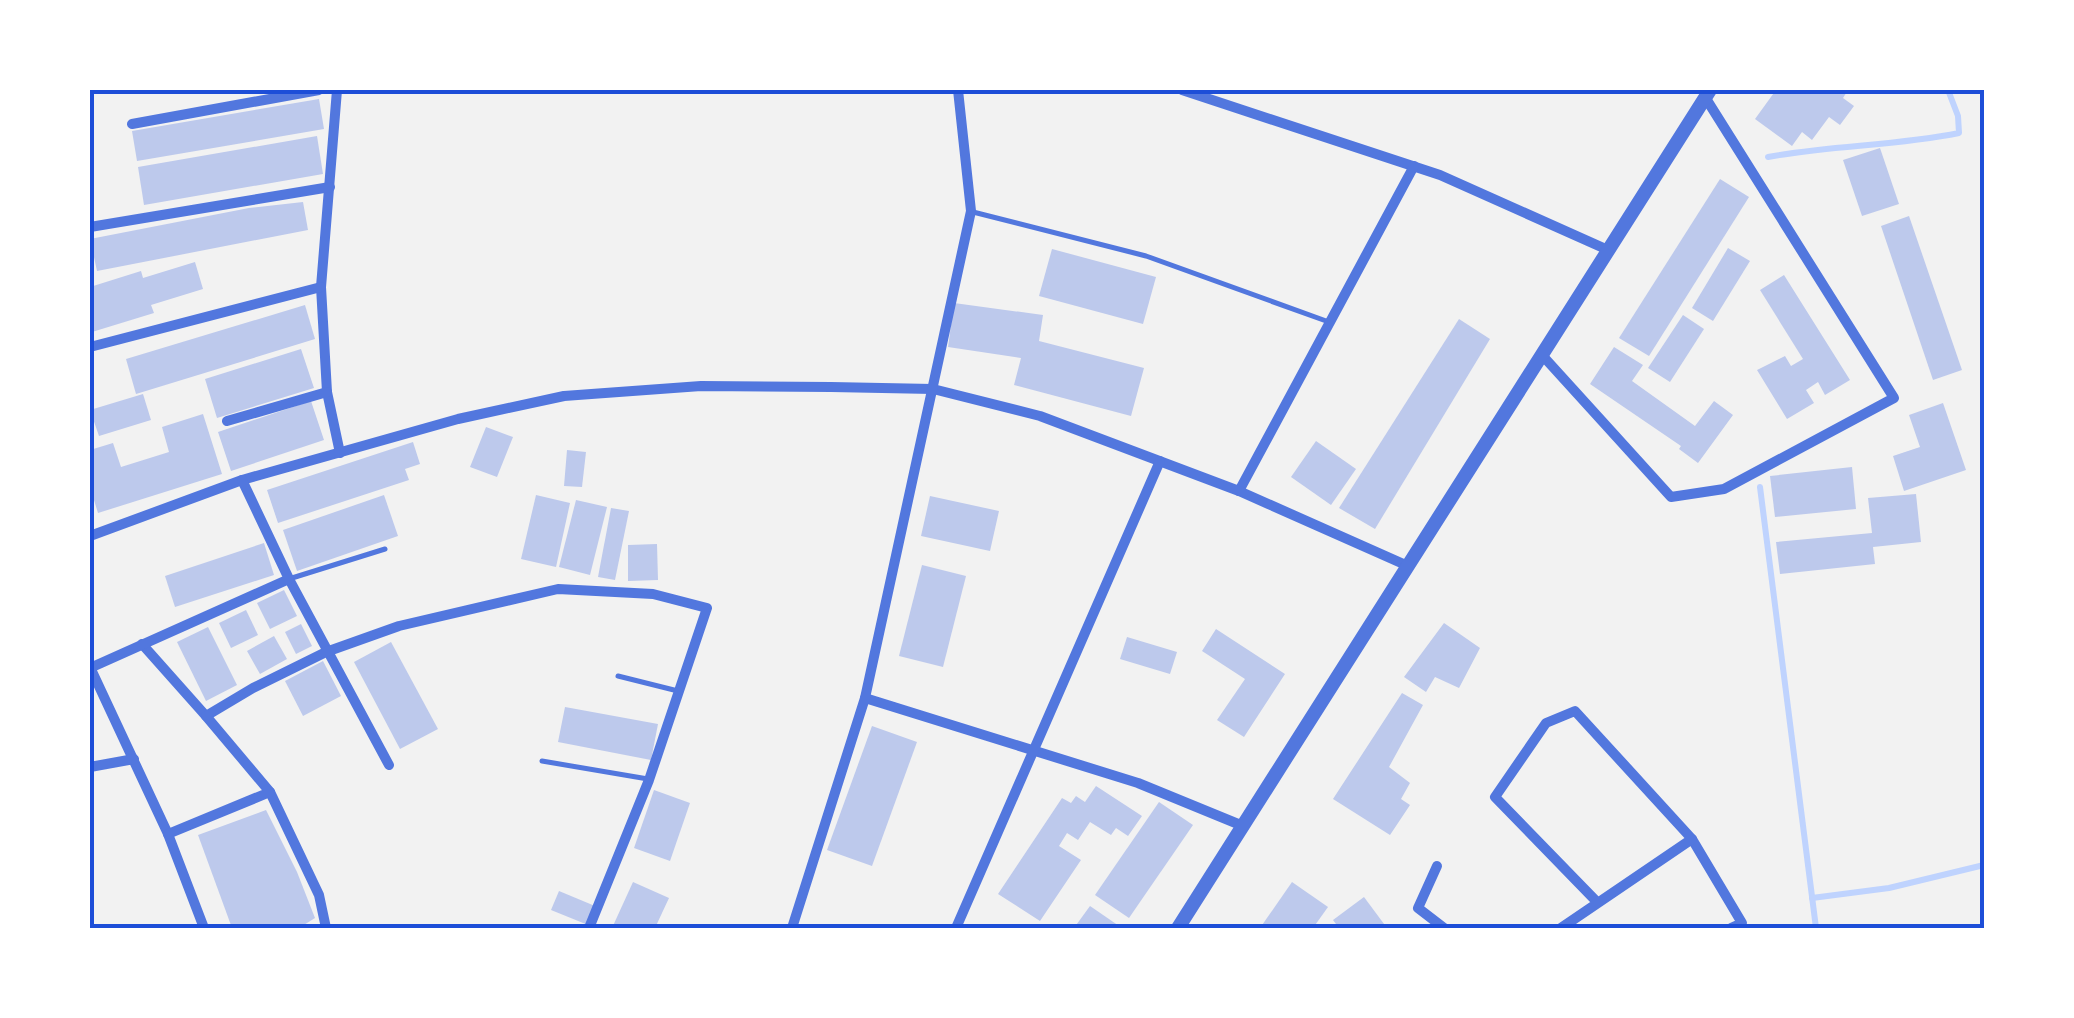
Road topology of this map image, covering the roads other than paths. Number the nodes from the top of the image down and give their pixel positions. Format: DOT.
graph roads {
  1 [pos="318,90"];
  2 [pos="337,90"];
  3 [pos="958,90"];
  4 [pos="1182,90"];
  5 [pos="1708,94"];
  6 [pos="132,124"];
  7 [pos="1414,166"];
  8 [pos="330,187"];
  9 [pos="970,211"];
  10 [pos="90,227"];
  11 [pos="1608,250"];
  12 [pos="321,287"];
  13 [pos="1329,322"];
  14 [pos="90,348"];
  15 [pos="1542,354"];
  16 [pos="933,389"];
  17 [pos="327,392"];
  18 [pos="227,421"];
  19 [pos="340,453"];
  20 [pos="1160,461"];
  21 [pos="242,480"];
  22 [pos="1239,491"];
  23 [pos="90,536"];
  24 [pos="386,549"];
  25 [pos="1408,566"];
  26 [pos="289,578"];
  27 [pos="142,644"];
  28 [pos="326,652"];
  29 [pos="90,667"];
  30 [pos="618,676"];
  31 [pos="679,691"];
  32 [pos="865,698"];
  33 [pos="206,716"];
  34 [pos="1036,751"];
  35 [pos="134,758"];
  36 [pos="542,761"];
  37 [pos="390,765"];
  38 [pos="90,767"];
  39 [pos="649,780"];
  40 [pos="270,792"];
  41 [pos="1243,826"];
  42 [pos="168,834"];
  43 [pos="1692,839"];
  44 [pos="1437,866"];
  45 [pos="1598,902"];
  46 [pos="1740,926"];
  47 [pos="204,928"];
  48 [pos="326,928"];
  49 [pos="589,928"];
  50 [pos="792,928"];
  51 [pos="956,928"];
  52 [pos="1178,928"];
  53 [pos="1444,928"];
  54 [pos="1561,928"];
  1 -- 6 [label="street"];
  2 -- 8 [label="street"];
  3 -- 9 [label="street"];
  4 -- 7 [label="street"];
  5 -- 11 [label="street"];
  5 -- 15 [label="street"];
  7 -- 11 [label="street"];
  7 -- 13 [label="street"];
  8 -- 10 [label="street"];
  8 -- 12 [label="street"];
  9 -- 13 [label="lane"];
  9 -- 16 [label="street"];
  11 -- 15 [label="street"];
  12 -- 14 [label="street"];
  12 -- 17 [label="street"];
  13 -- 22 [label="street"];
  15 -- 25 [label="street"];
  16 -- 19 [label="street"];
  16 -- 20 [label="street"];
  16 -- 32 [label="street"];
  17 -- 18 [label="street"];
  17 -- 19 [label="street"];
  19 -- 21 [label="street"];
  20 -- 22 [label="street"];
  20 -- 34 [label="street"];
  21 -- 23 [label="street"];
  21 -- 26 [label="street"];
  22 -- 25 [label="street"];
  24 -- 26 [label="lane"];
  25 -- 41 [label="street"];
  26 -- 27 [label="street"];
  26 -- 28 [label="street"];
  27 -- 29 [label="street"];
  27 -- 33 [label="street"];
  28 -- 31 [label="street"];
  28 -- 33 [label="street"];
  28 -- 37 [label="street"];
  29 -- 35 [label="street"];
  30 -- 31 [label="lane"];
  31 -- 39 [label="street"];
  32 -- 34 [label="street"];
  32 -- 50 [label="street"];
  33 -- 40 [label="street"];
  34 -- 41 [label="street"];
  34 -- 51 [label="street"];
  35 -- 38 [label="street"];
  35 -- 42 [label="street"];
  36 -- 39 [label="lane"];
  39 -- 49 [label="street"];
  40 -- 42 [label="street"];
  40 -- 48 [label="street"];
  41 -- 52 [label="street"];
  42 -- 47 [label="street"];
  43 -- 45 [label="street"];
  43 -- 45 [label="street"];
  43 -- 46 [label="street"];
  44 -- 53 [label="street"];
  45 -- 54 [label="street"];
}
